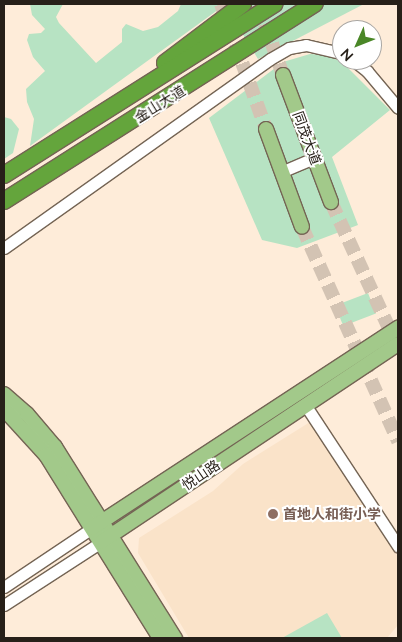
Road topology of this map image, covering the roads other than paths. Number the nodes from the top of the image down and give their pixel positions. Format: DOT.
graph roads {
  1 [pos="243,4"];
  2 [pos="275,4"];
  3 [pos="315,4"];
  4 [pos="332,51"];
  5 [pos="362,70"];
  6 [pos="283,74"];
  7 [pos="398,108"];
  8 [pos="102,115"];
  9 [pos="266,129"];
  10 [pos="314,158"];
  11 [pos="281,172"];
  12 [pos="4,175"];
  13 [pos="4,201"];
  14 [pos="331,202"];
  15 [pos="302,227"];
  16 [pos="4,248"];
  17 [pos="398,328"];
  18 [pos="398,344"];
  19 [pos="4,394"];
  20 [pos="306,406"];
  21 [pos="4,409"];
  22 [pos="98,524"];
  23 [pos="107,538"];
  24 [pos="398,546"];
  25 [pos="4,587"];
  26 [pos="4,605"];
  27 [pos="160,638"];
  28 [pos="175,638"];
  1 -- 8 [label="highway"];
  2 -- 8 [label="highway, 金山大道"];
  3 -- 13 [label="highway, 金山大道"];
  4 -- 16 [label="street"];
  5 -- 7 [label="street"];
  6 -- 10 [label="main road, 同茂大道"];
  8 -- 12 [label="highway, 金山大道"];
  9 -- 11 [label="main road"];
  10 -- 11 [label="street"];
  10 -- 14 [label="main road, 同茂大道"];
  11 -- 15 [label="main road"];
  17 -- 22 [label="main road, 悦山路"];
  18 -- 20 [label="main road, 悦山路"];
  19 -- 22 [label="main road"];
  20 -- 23 [label="main road, 悦山路"];
  20 -- 24 [label="street"];
  21 -- 22 [label="main road"];
  22 -- 23 [label="main road"];
  22 -- 25 [label="street, 悦山路"];
  23 -- 26 [label="street, 悦山路"];
  23 -- 27 [label="main road"];
  23 -- 28 [label="main road"];
}
